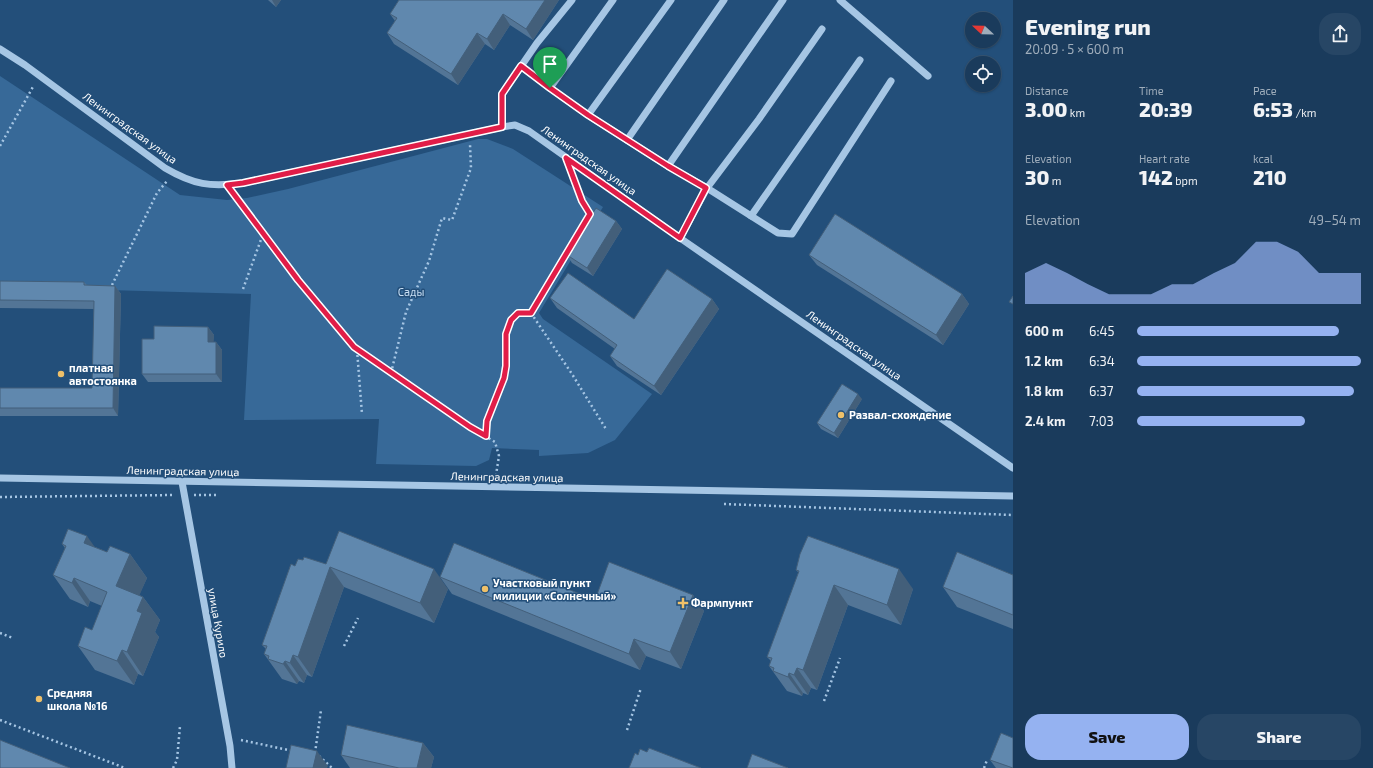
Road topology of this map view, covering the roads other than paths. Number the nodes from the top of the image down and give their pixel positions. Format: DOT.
graph roads {
  1 [pos="572,0"];
  2 [pos="613,0"];
  3 [pos="671,0"];
  4 [pos="724,0"];
  5 [pos="783,0"];
  6 [pos="840,0"];
  7 [pos="822,28"];
  8 [pos="0,49"];
  9 [pos="860,60"];
  10 [pos="521,66"];
  11 [pos="928,76"];
  12 [pos="891,81"];
  13 [pos="550,88"];
  14 [pos="588,115"];
  15 [pos="502,127"];
  16 [pos="627,140"];
  17 [pos="668,166"];
  18 [pos="706,188"];
  19 [pos="752,216"];
  20 [pos="680,238"];
  21 [pos="1013,468"];
  22 [pos="0,478"];
  23 [pos="182,482"];
  24 [pos="1013,496"];
  25 [pos="232,768"];
  1 -- 10 [label="street"];
  2 -- 13 [label="street"];
  3 -- 14 [label="street"];
  4 -- 16 [label="street"];
  5 -- 17 [label="street"];
  6 -- 11 [label="street"];
  7 -- 18 [label="street"];
  8 -- 15 [label="street, Ленинградская улица"];
  9 -- 19 [label="street"];
  10 -- 13 [label="street"];
  10 -- 15 [label="street"];
  12 -- 19 [label="street"];
  13 -- 14 [label="street"];
  14 -- 16 [label="street"];
  15 -- 20 [label="street, Ленинградская улица"];
  16 -- 17 [label="street"];
  17 -- 18 [label="street"];
  18 -- 19 [label="street"];
  18 -- 20 [label="street"];
  20 -- 21 [label="street, Ленинградская улица"];
  22 -- 23 [label="street, Ленинградская улица"];
  23 -- 24 [label="street, Ленинградская улица"];
  23 -- 25 [label="street, улица Курило"];
}
